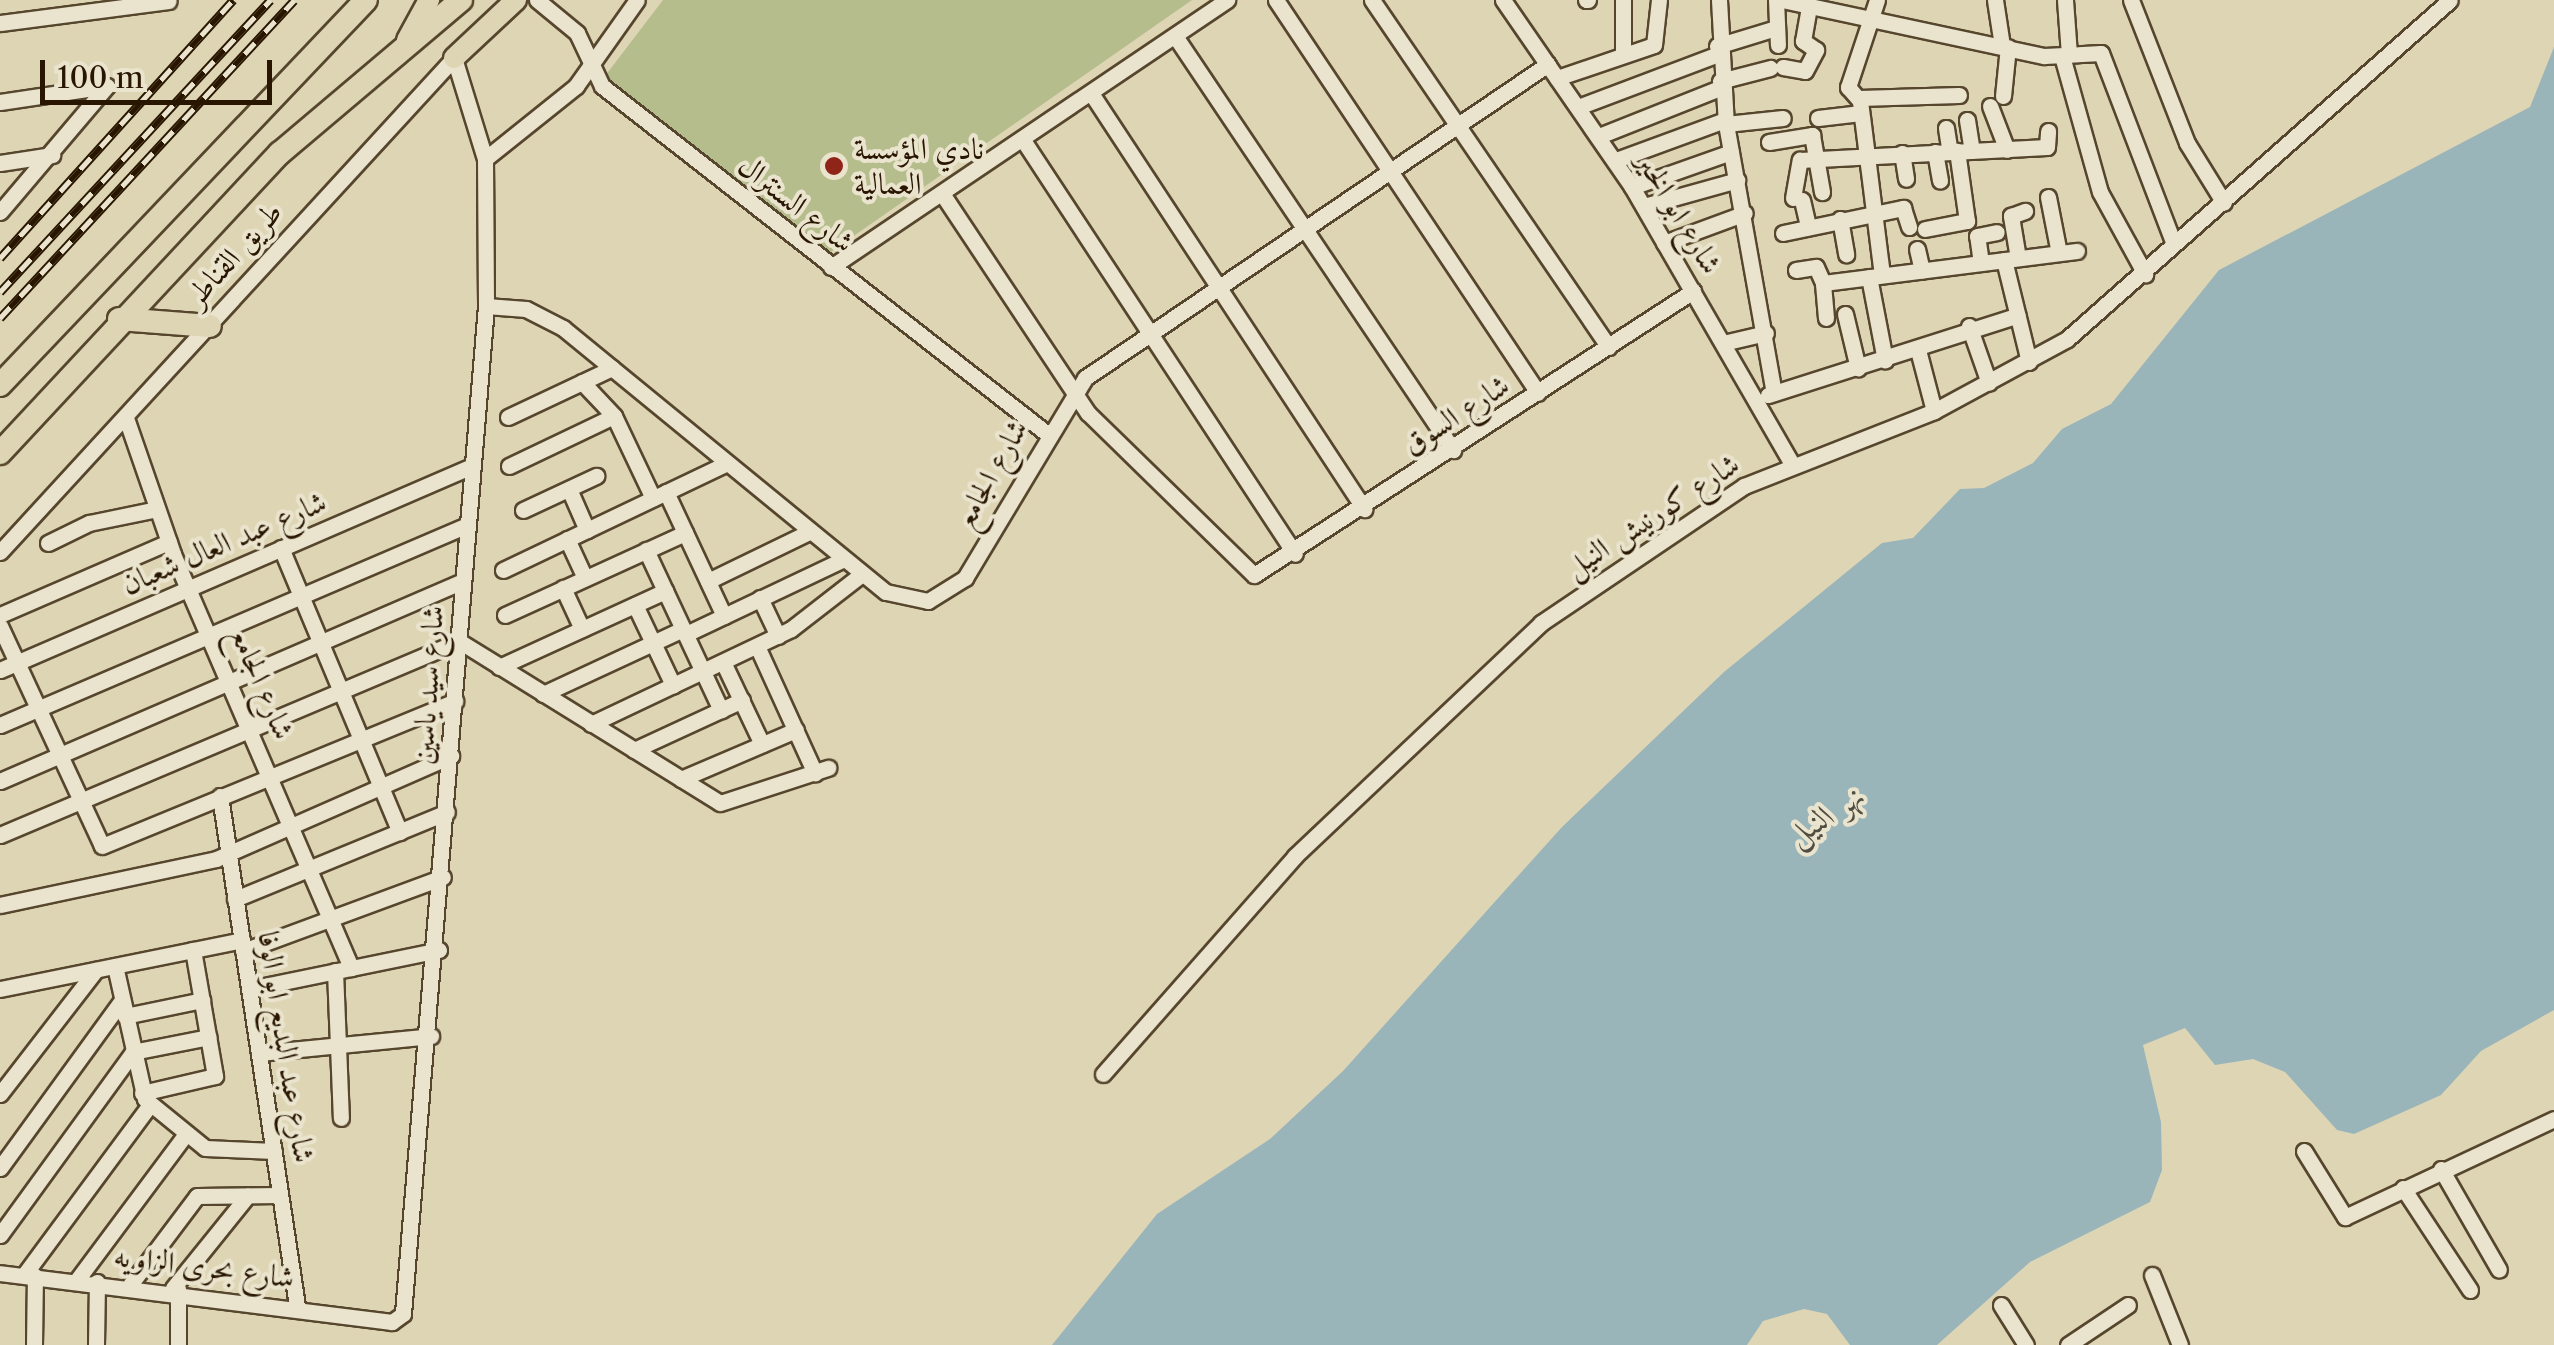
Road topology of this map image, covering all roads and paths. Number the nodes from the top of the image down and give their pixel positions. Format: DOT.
graph roads {
  1 [pos="366,0"];
  2 [pos="429,0"];
  3 [pos="461,0"];
  4 [pos="516,0"];
  5 [pos="537,0"];
  6 [pos="637,0"];
  7 [pos="1227,0"];
  8 [pos="1276,0"];
  9 [pos="1372,0"];
  10 [pos="1503,0"];
  11 [pos="1624,0"];
  12 [pos="1659,0"];
  13 [pos="1719,0"];
  14 [pos="1779,0"];
  15 [pos="1877,0"];
  16 [pos="1995,0"];
  17 [pos="2065,0"];
  18 [pos="2131,0"];
  19 [pos="2450,0"];
  20 [pos="169,1"];
  21 [pos="1809,6"];
  22 [pos="1872,18"];
  23 [pos="0,23"];
  24 [pos="1174,36"];
  25 [pos="408,40"];
  26 [pos="2005,47"];
  27 [pos="1718,50"];
  28 [pos="1623,55"];
  29 [pos="2066,55"];
  30 [pos="590,56"];
  31 [pos="454,58"];
  32 [pos="1552,71"];
  33 [pos="1721,84"];
  34 [pos="1091,93"];
  35 [pos="1959,95"];
  36 [pos="0,102"];
  37 [pos="1860,105"];
  38 [pos="1578,107"];
  39 [pos="1782,118"];
  40 [pos="1818,118"];
  41 [pos="1967,120"];
  42 [pos="1726,122"];
  43 [pos="1458,126"];
  44 [pos="1946,128"];
  45 [pos="1599,136"];
  46 [pos="2038,138"];
  47 [pos="1023,140"];
  48 [pos="1769,142"];
  49 [pos="2007,150"];
  50 [pos="1731,152"];
  51 [pos="1953,152"];
  52 [pos="1902,153"];
  53 [pos="1866,154"];
  54 [pos="52,155"];
  55 [pos="1817,158"];
  56 [pos="486,159"];
  57 [pos="1616,160"];
  58 [pos="0,163"];
  59 [pos="1390,171"];
  60 [pos="1737,180"];
  61 [pos="1906,180"];
  62 [pos="1940,181"];
  63 [pos="1632,187"];
  64 [pos="1822,192"];
  65 [pos="943,195"];
  66 [pos="2048,197"];
  67 [pos="2224,203"];
  68 [pos="1644,206"];
  69 [pos="0,212"];
  70 [pos="1874,212"];
  71 [pos="2024,212"];
  72 [pos="1745,214"];
  73 [pos="1840,219"];
  74 [pos="1808,227"];
  75 [pos="1304,229"];
  76 [pos="1996,232"];
  77 [pos="1782,233"];
  78 [pos="1664,242"];
  79 [pos="2174,244"];
  80 [pos="1917,250"];
  81 [pos="2077,251"];
  82 [pos="2059,253"];
  83 [pos="1846,254"];
  84 [pos="2011,259"];
  85 [pos="1981,263"];
  86 [pos="831,267"];
  87 [pos="1796,270"];
  88 [pos="1922,270"];
  89 [pos="2145,274"];
  90 [pos="1876,276"];
  91 [pos="1823,283"];
  92 [pos="1218,288"];
  93 [pos="1693,292"];
  94 [pos="486,306"];
  95 [pos="1846,314"];
  96 [pos="2018,315"];
  97 [pos="1826,318"];
  98 [pos="120,319"];
  99 [pos="210,326"];
  100 [pos="1969,326"];
  101 [pos="1766,333"];
  102 [pos="1150,334"];
  103 [pos="1723,343"];
  104 [pos="1609,347"];
  105 [pos="1918,350"];
  106 [pos="1885,360"];
  107 [pos="2029,362"];
  108 [pos="612,368"];
  109 [pos="1858,368"];
  110 [pos="582,382"];
  111 [pos="1989,382"];
  112 [pos="0,384"];
  113 [pos="1072,390"];
  114 [pos="1774,393"];
  115 [pos="1538,394"];
  116 [pos="1755,399"];
  117 [pos="1934,412"];
  118 [pos="614,416"];
  119 [pos="508,417"];
  120 [pos="126,418"];
  121 [pos="1044,432"];
  122 [pos="1453,450"];
  123 [pos="0,452"];
  124 [pos="726,463"];
  125 [pos="1792,464"];
  126 [pos="470,466"];
  127 [pos="509,466"];
  128 [pos="596,476"];
  129 [pos="569,489"];
  130 [pos="660,495"];
  131 [pos="158,509"];
  132 [pos="1364,509"];
  133 [pos="523,510"];
  134 [pos="467,525"];
  135 [pos="587,530"];
  136 [pos="685,532"];
  137 [pos="811,532"];
  138 [pos="568,539"];
  139 [pos="169,542"];
  140 [pos="48,544"];
  141 [pos="281,548"];
  142 [pos="646,550"];
  143 [pos="0,552"];
  144 [pos="1295,554"];
  145 [pos="844,559"];
  146 [pos="503,570"];
  147 [pos="862,574"];
  148 [pos="585,578"];
  149 [pos="463,581"];
  150 [pos="708,581"];
  151 [pos="192,587"];
  152 [pos="563,588"];
  153 [pos="665,591"];
  154 [pos="301,596"];
  155 [pos="760,598"];
  156 [pos="635,604"];
  157 [pos="505,614"];
  158 [pos="0,615"];
  159 [pos="724,616"];
  160 [pos="0,626"];
  161 [pos="582,629"];
  162 [pos="685,632"];
  163 [pos="212,634"];
  164 [pos="778,636"];
  165 [pos="459,641"];
  166 [pos="320,643"];
  167 [pos="653,644"];
  168 [pos="757,646"];
  169 [pos="723,662"];
  170 [pos="16,663"];
  171 [pos="499,667"];
  172 [pos="0,670"];
  173 [pos="703,671"];
  174 [pos="232,681"];
  175 [pos="673,685"];
  176 [pos="340,689"];
  177 [pos="543,694"];
  178 [pos="742,700"];
  179 [pos="455,701"];
  180 [pos="37,710"];
  181 [pos="721,710"];
  182 [pos="591,724"];
  183 [pos="0,726"];
  184 [pos="251,727"];
  185 [pos="796,730"];
  186 [pos="360,736"];
  187 [pos="762,744"];
  188 [pos="634,750"];
  189 [pos="451,756"];
  190 [pos="58,757"];
  191 [pos="270,773"];
  192 [pos="680,779"];
  193 [pos="0,782"];
  194 [pos="380,785"];
  195 [pos="220,796"];
  196 [pos="77,802"];
  197 [pos="447,812"];
  198 [pos="290,822"];
  199 [pos="400,832"];
  200 [pos="0,835"];
  201 [pos="228,854"];
  202 [pos="310,868"];
  203 [pos="443,878"];
  204 [pos="235,899"];
  205 [pos="0,905"];
  206 [pos="331,919"];
  207 [pos="242,946"];
  208 [pos="193,950"];
  209 [pos="439,950"];
  210 [pos="114,966"];
  211 [pos="96,970"];
  212 [pos="343,970"];
  213 [pos="249,989"];
  214 [pos="0,990"];
  215 [pos="202,1000"];
  216 [pos="123,1008"];
  217 [pos="431,1036"];
  218 [pos="209,1037"];
  219 [pos="338,1046"];
  220 [pos="132,1052"];
  221 [pos="259,1053"];
  222 [pos="1103,1074"];
  223 [pos="0,1094"];
  224 [pos="146,1099"];
  225 [pos="341,1118"];
  226 [pos="2554,1119"];
  227 [pos="185,1134"];
  228 [pos="2304,1151"];
  229 [pos="274,1152"];
  230 [pos="0,1168"];
  231 [pos="2441,1169"];
  232 [pos="2402,1188"];
  233 [pos="248,1195"];
  234 [pos="280,1195"];
  235 [pos="0,1235"];
  236 [pos="2499,1270"];
  237 [pos="0,1273"];
  238 [pos="2152,1275"];
  239 [pos="30,1276"];
  240 [pos="78,1280"];
  241 [pos="97,1282"];
  242 [pos="130,1285"];
  243 [pos="176,1289"];
  244 [pos="2470,1290"];
  245 [pos="2001,1305"];
  246 [pos="2128,1305"];
  247 [pos="297,1306"];
  248 [pos="400,1319"];
  249 [pos="34,1345"];
  250 [pos="96,1345"];
  251 [pos="178,1345"];
  252 [pos="2026,1345"];
  253 [pos="2068,1345"];
  254 [pos="2180,1345"];
  1 -- 112 [label="highway"];
  2 -- 25 [label="main road"];
  3 -- 25 [label="highway"];
  4 -- 31 [label="main road, طريق القناطر"];
  5 -- 30 [label="street, شارع السنترال"];
  6 -- 30 [label="street"];
  7 -- 24 [label="street"];
  8 -- 59 [label="street"];
  9 -- 43 [label="street"];
  10 -- 32 [label="street, شارع ابو الخير"];
  11 -- 28 [label="street"];
  12 -- 28 [label="street, شارع الجامع"];
  13 -- 27 [label="street"];
  14 -- 21 [label="street"];
  14 -- 27 [label="street"];
  15 -- 22 [label="street"];
  16 -- 26 [label="street"];
  17 -- 29 [label="street"];
  18 -- 67 [label="street"];
  19 -- 67 [label="street, شارع كورنيش النيل"];
  20 -- 23 [label="street"];
  21 -- 22 [label="street"];
  21 -- 33 [label="street"];
  22 -- 26 [label="street"];
  22 -- 37 [label="street"];
  24 -- 34 [label="street"];
  24 -- 75 [label="street"];
  25 -- 98 [label="highway"];
  26 -- 29 [label="street"];
  26 -- 49 [label="street"];
  27 -- 33 [label="street"];
  27 -- 38 [label="street"];
  28 -- 32 [label="street, شارع الجامع"];
  29 -- 79 [label="street"];
  29 -- 89 [label="street"];
  30 -- 56 [label="street"];
  30 -- 86 [label="street, شارع السنترال"];
  31 -- 56 [label="street, شارع سيد ياسين"];
  31 -- 99 [label="street, طريق القناطر"];
  32 -- 38 [label="street, شارع ابو الخير"];
  32 -- 43 [label="street, شارع الجامع"];
  33 -- 42 [label="street"];
  33 -- 45 [label="street"];
  34 -- 47 [label="street"];
  34 -- 92 [label="street"];
  35 -- 37 [label="street"];
  36 -- 54 [label="street"];
  37 -- 40 [label="street"];
  37 -- 53 [label="street"];
  38 -- 45 [label="street, شارع ابو الخير"];
  39 -- 42 [label="street"];
  41 -- 51 [label="street"];
  42 -- 50 [label="street"];
  42 -- 57 [label="street"];
  43 -- 59 [label="street, شارع الجامع"];
  43 -- 104 [label="street"];
  44 -- 51 [label="street"];
  45 -- 57 [label="street, شارع ابو الخير"];
  46 -- 49 [label="street"];
  47 -- 65 [label="street"];
  47 -- 102 [label="street"];
  48 -- 55 [label="street"];
  49 -- 51 [label="street"];
  50 -- 60 [label="street"];
  50 -- 63 [label="street"];
  51 -- 52 [label="street"];
  51 -- 62 [label="street"];
  51 -- 70 [label="street"];
  52 -- 53 [label="street"];
  52 -- 61 [label="street"];
  53 -- 55 [label="street"];
  53 -- 70 [label="street"];
  54 -- 58 [label="street"];
  54 -- 69 [label="street"];
  55 -- 64 [label="street"];
  55 -- 74 [label="street"];
  56 -- 94 [label="street, شارع سيد ياسين"];
  57 -- 63 [label="street, شارع ابو الخير"];
  59 -- 75 [label="street, شارع الجامع"];
  59 -- 115 [label="street"];
  60 -- 68 [label="street"];
  60 -- 72 [label="street"];
  63 -- 68 [label="street, شارع ابو الخير"];
  65 -- 86 [label="street"];
  65 -- 113 [label="street"];
  66 -- 82 [label="street"];
  67 -- 79 [label="street, شارع كورنيش النيل"];
  68 -- 78 [label="street, شارع ابو الخير"];
  70 -- 73 [label="street"];
  70 -- 90 [label="street"];
  71 -- 84 [label="street"];
  72 -- 78 [label="street"];
  72 -- 101 [label="street"];
  73 -- 74 [label="street"];
  73 -- 83 [label="street"];
  74 -- 77 [label="street"];
  75 -- 92 [label="street, شارع الجامع"];
  75 -- 122 [label="street"];
  76 -- 85 [label="street"];
  78 -- 93 [label="street, شارع ابو الخير"];
  79 -- 89 [label="street, شارع كورنيش النيل"];
  80 -- 88 [label="street"];
  81 -- 82 [label="street"];
  82 -- 84 [label="street"];
  84 -- 85 [label="street"];
  84 -- 96 [label="street"];
  85 -- 88 [label="street"];
  86 -- 121 [label="street, شارع السنترال"];
  87 -- 91 [label="street"];
  88 -- 90 [label="street"];
  89 -- 107 [label="street, شارع كورنيش النيل"];
  90 -- 91 [label="street"];
  90 -- 106 [label="street"];
  91 -- 97 [label="street"];
  92 -- 102 [label="street, شارع الجامع"];
  92 -- 132 [label="street"];
  93 -- 103 [label="street, شارع ابو الخير"];
  93 -- 104 [label="street, شارع السوق"];
  94 -- 108 [label="street, شارع الجامع"];
  94 -- 126 [label="street, شارع سيد ياسين"];
  95 -- 109 [label="street"];
  96 -- 100 [label="street"];
  96 -- 107 [label="street"];
  98 -- 99 [label="highway"];
  98 -- 123 [label="highway"];
  99 -- 120 [label="street, طريق القناطر"];
  100 -- 105 [label="street"];
  100 -- 111 [label="street"];
  101 -- 103 [label="street"];
  101 -- 114 [label="street"];
  102 -- 113 [label="street, شارع الجامع"];
  102 -- 144 [label="street"];
  103 -- 116 [label="street, شارع ابو الخير"];
  104 -- 115 [label="street, شارع السوق"];
  105 -- 106 [label="street"];
  105 -- 117 [label="street"];
  106 -- 109 [label="street"];
  107 -- 111 [label="street, شارع كورنيش النيل"];
  108 -- 110 [label="street"];
  108 -- 124 [label="street, شارع الجامع"];
  109 -- 114 [label="street"];
  110 -- 118 [label="street"];
  110 -- 119 [label="street"];
  111 -- 117 [label="street, شارع كورنيش النيل"];
  113 -- 121 [label="street, شارع الجامع"];
  113 -- 144 [label="street, شارع السوق"];
  114 -- 116 [label="street"];
  115 -- 122 [label="street, شارع السوق"];
  116 -- 125 [label="street, شارع ابو الخير"];
  117 -- 125 [label="street, شارع كورنيش النيل"];
  118 -- 127 [label="street"];
  118 -- 130 [label="street"];
  120 -- 131 [label="street, شارع الجامع"];
  120 -- 143 [label="street, طريق القناطر"];
  121 -- 147 [label="street, شارع الجامع"];
  122 -- 132 [label="street, شارع السوق"];
  124 -- 130 [label="street"];
  124 -- 137 [label="street, شارع الجامع"];
  125 -- 222 [label="street, شارع كورنيش النيل"];
  126 -- 134 [label="street, شارع سيد ياسين"];
  126 -- 141 [label="street, شارع عبد العال شعبان"];
  128 -- 129 [label="street"];
  129 -- 133 [label="street"];
  129 -- 135 [label="street"];
  130 -- 135 [label="street"];
  130 -- 136 [label="street"];
  131 -- 139 [label="street, شارع الجامع"];
  131 -- 140 [label="street"];
  132 -- 144 [label="street, شارع السوق"];
  134 -- 149 [label="street, شارع سيد ياسين"];
  134 -- 154 [label="street"];
  135 -- 138 [label="street"];
  136 -- 142 [label="street"];
  136 -- 150 [label="street"];
  137 -- 145 [label="street, شارع الجامع"];
  137 -- 150 [label="street"];
  138 -- 146 [label="street"];
  138 -- 148 [label="street"];
  139 -- 151 [label="street, شارع الجامع"];
  139 -- 158 [label="street"];
  141 -- 151 [label="street, شارع عبد العال شعبان"];
  141 -- 154 [label="street"];
  142 -- 148 [label="street"];
  142 -- 153 [label="street"];
  145 -- 147 [label="street, شارع الجامع"];
  145 -- 155 [label="street"];
  147 -- 164 [label="street"];
  148 -- 152 [label="street"];
  149 -- 165 [label="street, شارع سيد ياسين"];
  149 -- 166 [label="street"];
  150 -- 159 [label="street"];
  151 -- 163 [label="street, شارع الجامع"];
  151 -- 170 [label="street, شارع عبد العال شعبان"];
  152 -- 157 [label="street"];
  152 -- 161 [label="street"];
  153 -- 156 [label="street"];
  153 -- 162 [label="street"];
  154 -- 163 [label="street"];
  154 -- 166 [label="street"];
  155 -- 159 [label="street"];
  155 -- 164 [label="street"];
  156 -- 161 [label="street"];
  156 -- 167 [label="street"];
  159 -- 162 [label="street"];
  160 -- 170 [label="street"];
  161 -- 171 [label="street"];
  162 -- 167 [label="street"];
  162 -- 173 [label="street"];
  163 -- 174 [label="street, شارع الجامع"];
  163 -- 180 [label="street"];
  164 -- 168 [label="street"];
  165 -- 171 [label="street"];
  165 -- 176 [label="street"];
  165 -- 179 [label="street, شارع سيد ياسين"];
  166 -- 174 [label="street"];
  166 -- 176 [label="street"];
  167 -- 175 [label="street"];
  167 -- 177 [label="street"];
  168 -- 169 [label="street"];
  168 -- 185 [label="street"];
  169 -- 173 [label="street"];
  169 -- 178 [label="street"];
  170 -- 172 [label="street, شارع عبد العال شعبان"];
  170 -- 180 [label="street"];
  171 -- 177 [label="street"];
  173 -- 175 [label="street"];
  173 -- 181 [label="street"];
  174 -- 184 [label="street, شارع الجامع"];
  174 -- 190 [label="street"];
  175 -- 182 [label="street"];
  176 -- 184 [label="street"];
  176 -- 186 [label="street"];
  177 -- 182 [label="street"];
  178 -- 181 [label="street"];
  178 -- 187 [label="street"];
  179 -- 186 [label="street"];
  179 -- 189 [label="street, شارع سيد ياسين"];
  180 -- 183 [label="street"];
  180 -- 190 [label="street"];
  181 -- 188 [label="street"];
  182 -- 188 [label="street"];
  184 -- 191 [label="street, شارع الجامع"];
  184 -- 196 [label="street"];
  185 -- 187 [label="street"];
  185 -- 192 [label="street"];
  186 -- 191 [label="street"];
  186 -- 194 [label="street"];
  187 -- 192 [label="street"];
  188 -- 192 [label="street"];
  189 -- 194 [label="street"];
  189 -- 197 [label="street, شارع سيد ياسين"];
  190 -- 193 [label="street"];
  190 -- 196 [label="street"];
  191 -- 195 [label="street"];
  191 -- 198 [label="street, شارع الجامع"];
  194 -- 198 [label="street"];
  194 -- 199 [label="street"];
  195 -- 196 [label="street"];
  195 -- 201 [label="street, شارع عبد البديع ابو الوفا"];
  196 -- 200 [label="street"];
  197 -- 199 [label="street"];
  197 -- 203 [label="street, شارع سيد ياسين"];
  198 -- 201 [label="street"];
  198 -- 202 [label="street, شارع الجامع"];
  199 -- 202 [label="street"];
  201 -- 204 [label="street, شارع عبد البديع ابو الوفا"];
  201 -- 205 [label="street"];
  202 -- 204 [label="street"];
  202 -- 206 [label="street, شارع الجامع"];
  203 -- 206 [label="street"];
  203 -- 209 [label="street, شارع سيد ياسين"];
  204 -- 207 [label="street, شارع عبد البديع ابو الوفا"];
  206 -- 207 [label="street"];
  206 -- 212 [label="street, شارع الجامع"];
  207 -- 208 [label="street"];
  207 -- 213 [label="street, شارع عبد البديع ابو الوفا"];
  208 -- 210 [label="street"];
  208 -- 215 [label="street"];
  209 -- 212 [label="street"];
  209 -- 217 [label="street, شارع سيد ياسين"];
  210 -- 211 [label="street"];
  210 -- 216 [label="street"];
  211 -- 214 [label="street"];
  211 -- 223 [label="street"];
  212 -- 213 [label="street"];
  212 -- 219 [label="street, شارع الجامع"];
  213 -- 221 [label="street, شارع عبد البديع ابو الوفا"];
  215 -- 216 [label="street"];
  215 -- 218 [label="street"];
  216 -- 220 [label="street"];
  216 -- 230 [label="street"];
  217 -- 219 [label="street"];
  217 -- 248 [label="street, شارع سيد ياسين"];
  218 -- 220 [label="street"];
  218 -- 224 [label="street"];
  219 -- 221 [label="street"];
  219 -- 225 [label="street, شارع الجامع"];
  220 -- 224 [label="street"];
  220 -- 235 [label="street"];
  221 -- 229 [label="street, شارع عبد البديع ابو الوفا"];
  224 -- 227 [label="street"];
  224 -- 239 [label="street"];
  226 -- 231 [label="street"];
  227 -- 229 [label="street"];
  227 -- 240 [label="street"];
  228 -- 232 [label="street"];
  229 -- 234 [label="street, شارع عبد البديع ابو الوفا"];
  231 -- 232 [label="street"];
  231 -- 236 [label="street"];
  232 -- 244 [label="street"];
  233 -- 234 [label="street"];
  233 -- 242 [label="street"];
  233 -- 243 [label="street"];
  234 -- 247 [label="street, شارع عبد البديع ابو الوفا"];
  237 -- 239 [label="street, شارع بحرى الزاويه"];
  238 -- 254 [label="street"];
  239 -- 240 [label="street, شارع بحرى الزاويه"];
  239 -- 249 [label="street"];
  240 -- 241 [label="street, شارع بحرى الزاويه"];
  241 -- 242 [label="street, شارع بحرى الزاويه"];
  241 -- 250 [label="street"];
  242 -- 243 [label="street, شارع بحرى الزاويه"];
  243 -- 247 [label="street, شارع بحرى الزاويه"];
  243 -- 251 [label="street"];
  245 -- 252 [label="street"];
  246 -- 253 [label="street"];
  247 -- 248 [label="street, شارع بحرى الزاويه"];
}
